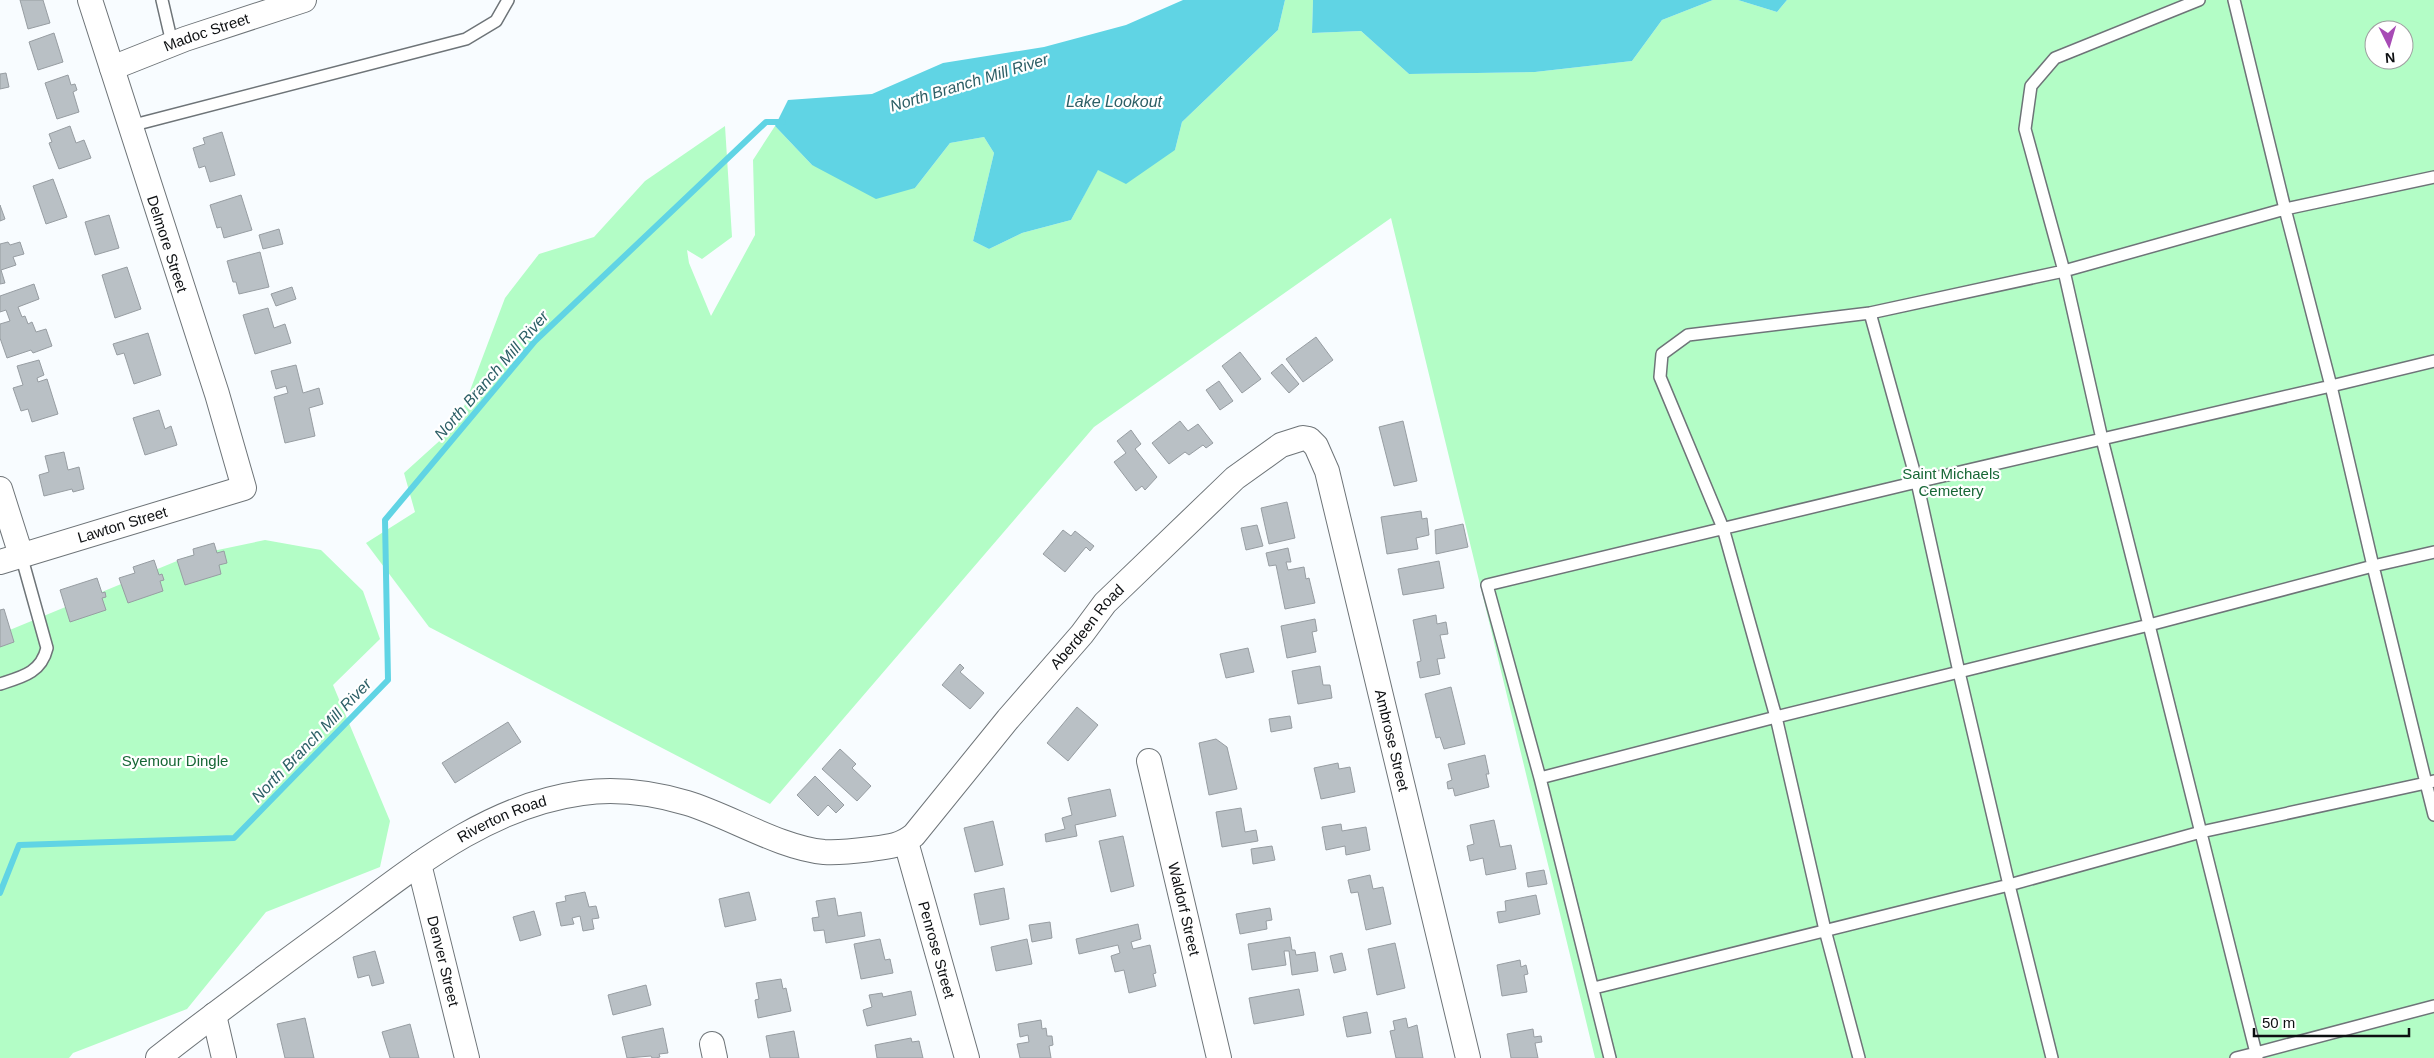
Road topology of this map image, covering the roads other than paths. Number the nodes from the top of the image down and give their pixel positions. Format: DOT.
graph roads {
  1 [pos="90,0"];
  2 [pos="162,0"];
  3 [pos="304,0"];
  4 [pos="508,0"];
  5 [pos="2199,0"];
  6 [pos="2234,0"];
  7 [pos="172,44"];
  8 [pos="112,68"];
  9 [pos="130,126"];
  10 [pos="2434,177"];
  11 [pos="2285,209"];
  12 [pos="2064,271"];
  13 [pos="1870,313"];
  14 [pos="2434,361"];
  15 [pos="2331,386"];
  16 [pos="1296,439"];
  17 [pos="2102,439"];
  18 [pos="1917,482"];
  19 [pos="244,488"];
  20 [pos="0,489"];
  21 [pos="1723,528"];
  22 [pos="2434,552"];
  23 [pos="10,558"];
  24 [pos="2373,566"];
  25 [pos="2149,625"];
  26 [pos="1959,672"];
  27 [pos="0,684"];
  28 [pos="1776,717"];
  29 [pos="1149,761"];
  30 [pos="1540,778"];
  31 [pos="2430,782"];
  32 [pos="2434,815"];
  33 [pos="2201,832"];
  34 [pos="906,842"];
  35 [pos="419,864"];
  36 [pos="2009,885"];
  37 [pos="1825,930"];
  38 [pos="1594,988"];
  39 [pos="2434,1006"];
  40 [pos="214,1015"];
  41 [pos="2256,1056"];
  42 [pos="158,1058"];
  43 [pos="224,1058"];
  44 [pos="467,1058"];
  45 [pos="967,1058"];
  46 [pos="1218,1058"];
  47 [pos="1468,1058"];
  48 [pos="1610,1058"];
  49 [pos="1859,1058"];
  50 [pos="2052,1058"];
  51 [pos="2236,1058"];
  1 -- 8 [label="street, Delmore Street"];
  2 -- 7 [label="lane"];
  3 -- 7 [label="street, Madoc Street"];
  4 -- 9 [label="lane"];
  5 -- 12 [label="lane"];
  6 -- 11 [label="lane"];
  7 -- 8 [label="street, Madoc Street"];
  8 -- 9 [label="street, Delmore Street"];
  9 -- 19 [label="street, Delmore Street"];
  10 -- 11 [label="lane"];
  11 -- 12 [label="lane"];
  11 -- 15 [label="lane"];
  12 -- 13 [label="lane"];
  12 -- 17 [label="lane"];
  13 -- 18 [label="lane"];
  13 -- 21 [label="lane"];
  14 -- 15 [label="lane"];
  15 -- 17 [label="lane"];
  15 -- 24 [label="lane"];
  16 -- 34 [label="street, Aberdeen Road"];
  16 -- 47 [label="street, Ambrose Street"];
  17 -- 18 [label="lane"];
  17 -- 25 [label="lane"];
  18 -- 21 [label="lane"];
  18 -- 26 [label="lane"];
  19 -- 23 [label="street, Lawton Street"];
  20 -- 23 [label="street"];
  21 -- 28 [label="lane"];
  21 -- 30 [label="lane"];
  22 -- 24 [label="lane"];
  23 -- 27 [label="lane"];
  24 -- 25 [label="lane"];
  24 -- 31 [label="lane"];
  25 -- 26 [label="lane"];
  25 -- 33 [label="lane"];
  26 -- 28 [label="lane"];
  26 -- 36 [label="lane"];
  28 -- 30 [label="lane"];
  28 -- 37 [label="lane"];
  29 -- 46 [label="street, Waldorf Street"];
  30 -- 38 [label="lane"];
  31 -- 32 [label="lane"];
  31 -- 33 [label="lane"];
  33 -- 36 [label="lane"];
  33 -- 41 [label="lane"];
  34 -- 35 [label="street, Riverton Road"];
  34 -- 45 [label="street, Penrose Street"];
  35 -- 40 [label="street, Riverton Road"];
  35 -- 44 [label="street, Denver Street"];
  36 -- 37 [label="lane"];
  36 -- 50 [label="lane"];
  37 -- 38 [label="lane"];
  37 -- 49 [label="lane"];
  38 -- 48 [label="lane"];
  39 -- 41 [label="lane"];
  40 -- 42 [label="street, Riverton Road"];
  40 -- 43 [label="street"];
  41 -- 51 [label="lane"];
}
